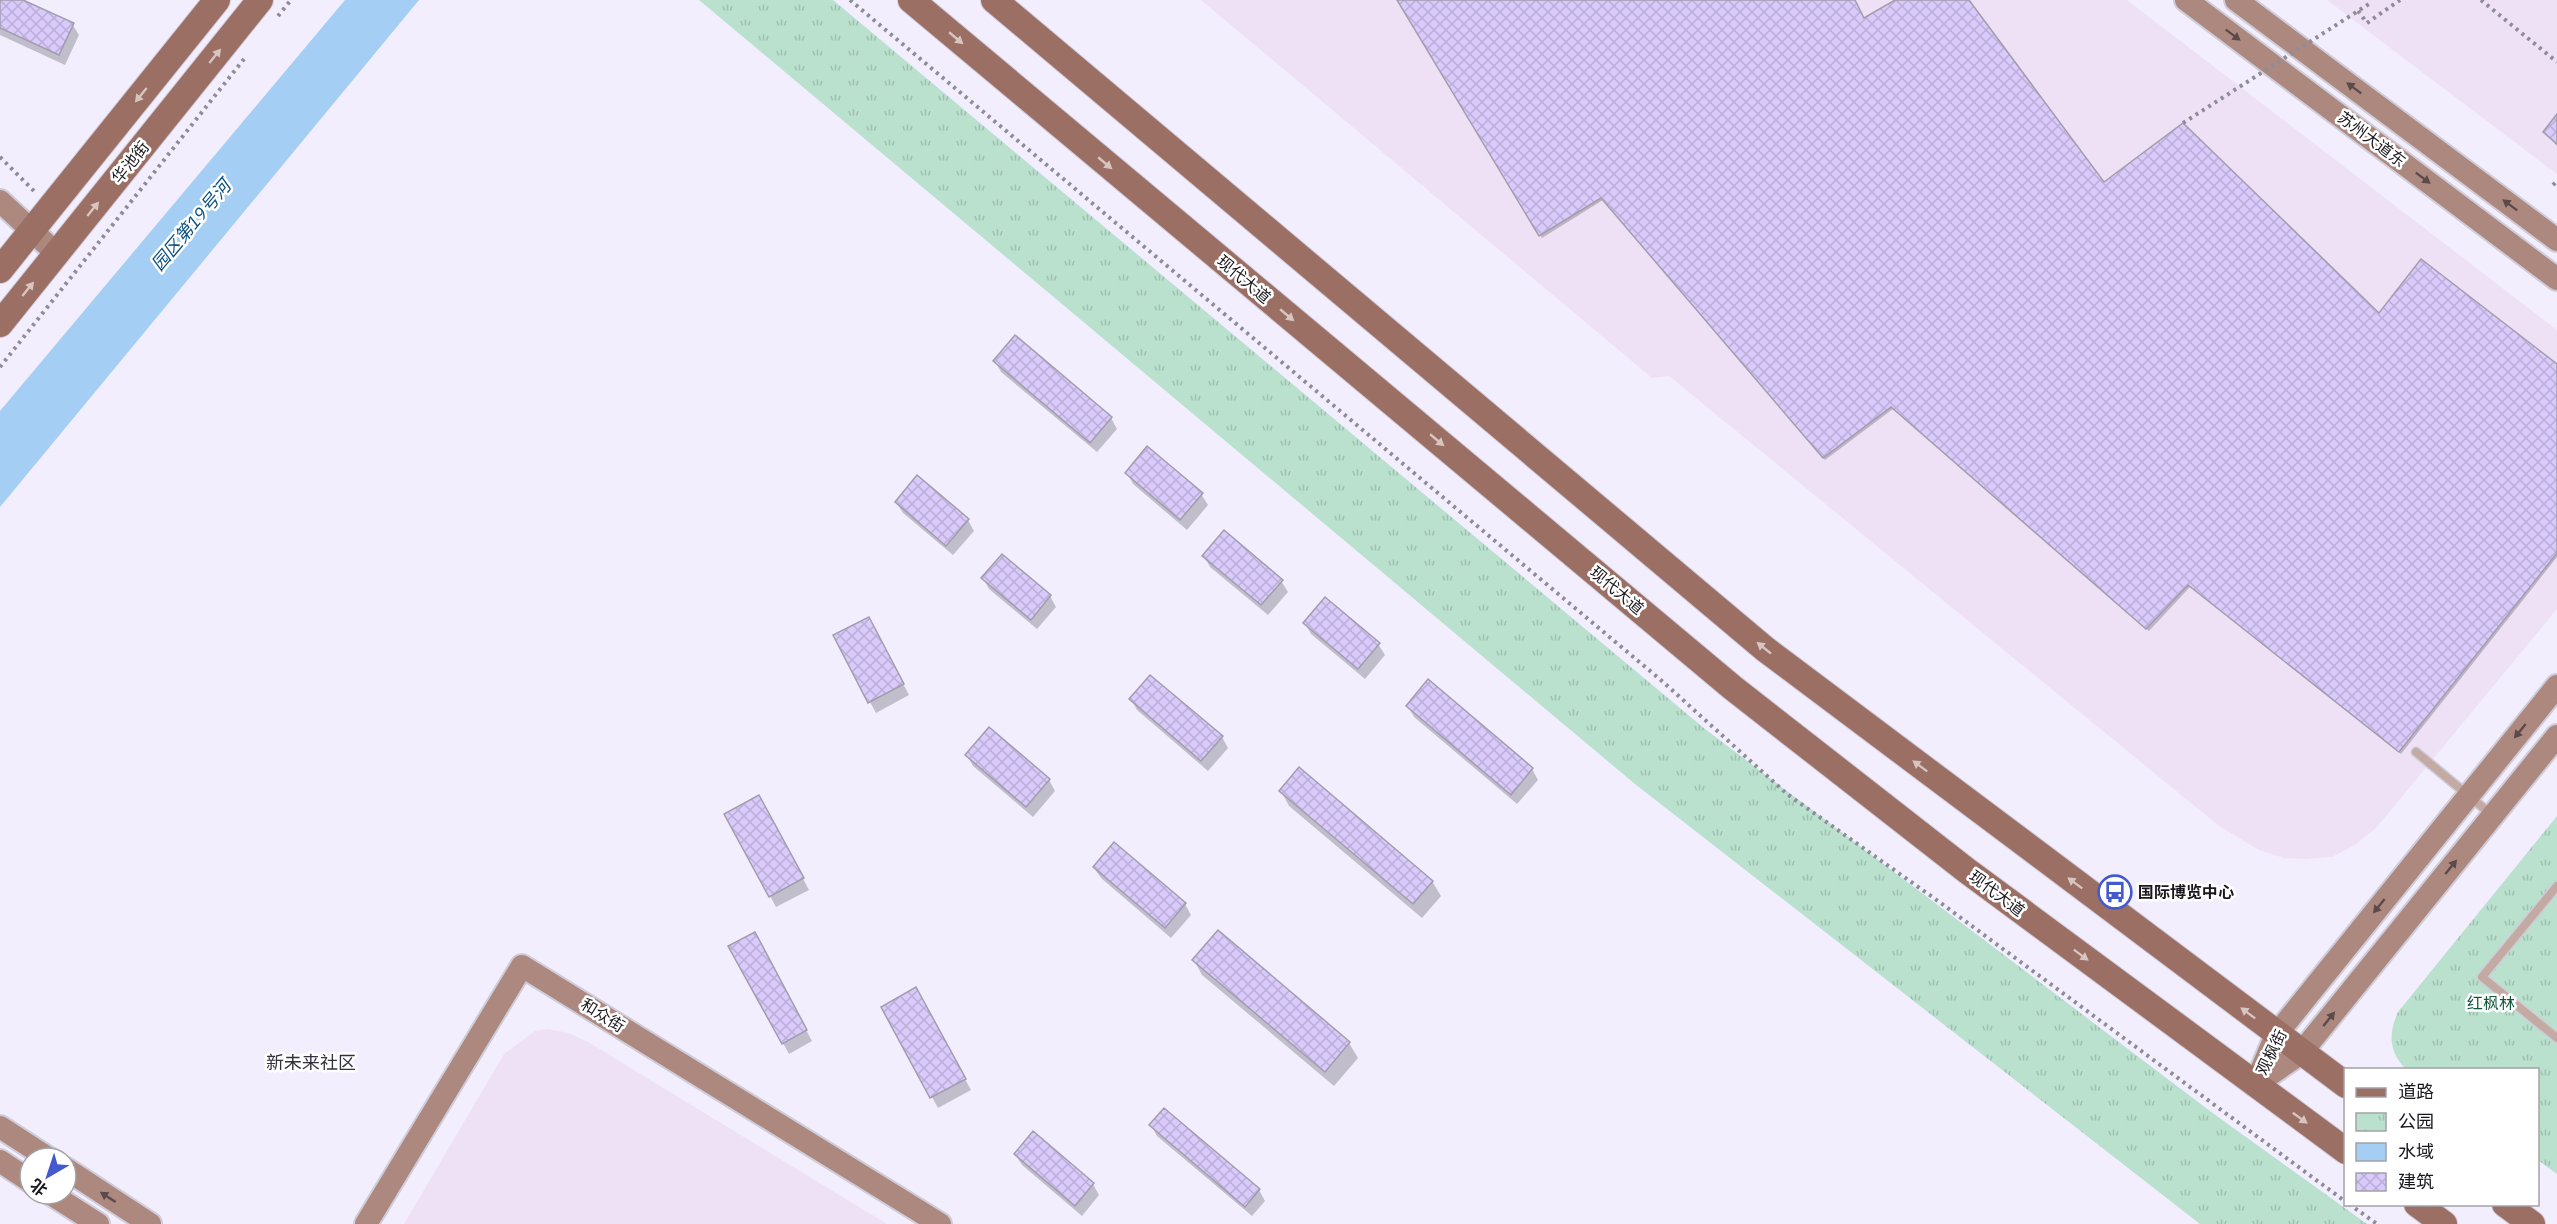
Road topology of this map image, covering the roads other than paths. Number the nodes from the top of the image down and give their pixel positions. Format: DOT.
graph roads {
  1 [pos="217,0"];
  2 [pos="911,0"];
  3 [pos="994,0"];
  4 [pos="2186,0"];
  5 [pos="2236,0"];
  6 [pos="268,9"];
  7 [pos="0,201"];
  8 [pos="30,232"];
  9 [pos="2557,240"];
  10 [pos="57,254"];
  11 [pos="0,270"];
  12 [pos="2557,279"];
  13 [pos="0,324"];
  14 [pos="2557,686"];
  15 [pos="2557,736"];
  16 [pos="2416,752"];
  17 [pos="2468,795"];
  18 [pos="2492,815"];
  19 [pos="2557,886"];
  20 [pos="2276,1035"];
  21 [pos="2557,1038"];
  22 [pos="2301,1053"];
  23 [pos="2344,1084"];
  24 [pos="2255,1085"];
  25 [pos="0,1127"];
  26 [pos="29,1146"];
  27 [pos="2344,1150"];
  28 [pos="0,1161"];
  29 [pos="18,1173"];
  30 [pos="78,1178"];
  31 [pos="70,1206"];
  32 [pos="2420,1206"];
  33 [pos="2508,1206"];
  34 [pos="98,1224"];
  35 [pos="150,1224"];
  36 [pos="366,1224"];
  37 [pos="940,1224"];
  38 [pos="2444,1224"];
  39 [pos="2532,1224"];
  1 -- 8 [label="main road, 华池街, one-way"];
  2 -- 24 [label="main road, 现代大道, one-way"];
  20 -- 3 [label="main road, one-way"];
  4 -- 12 [label="street, 苏州大道东, one-way"];
  9 -- 5 [label="street, 苏州大道东, one-way"];
  10 -- 6 [label="main road, 华池街, one-way"];
  7 -- 8 [label="street"];
  8 -- 10 [label="street"];
  8 -- 11 [label="main road, 华池街"];
  13 -- 10 [label="main road, 华池街, one-way"];
  14 -- 17 [label="street, 观枫街, one-way"];
  15 -- 18 [label="street, 观枫街"];
  16 -- 17 [label="lane"];
  17 -- 18 [label="lane"];
  17 -- 20 [label="street, 观枫街, one-way"];
  22 -- 18 [label="street, 观枫街, one-way"];
  19 -- 21 [label="lane"];
  20 -- 22 [label="main road"];
  20 -- 24 [label="street, 观枫街"];
  22 -- 23 [label="main road"];
  22 -- 24 [label="street, 观枫街"];
  24 -- 27 [label="main road, 现代大道, one-way"];
  25 -- 26 [label="street"];
  28 -- 29 [label="street"];
  35 -- 30 [label="street, one-way"];
  31 -- 34 [label="street"];
  32 -- 38 [label="main road"];
  33 -- 39 [label="main road"];
  36 -- 37 [label="street, 和众街"];
}
